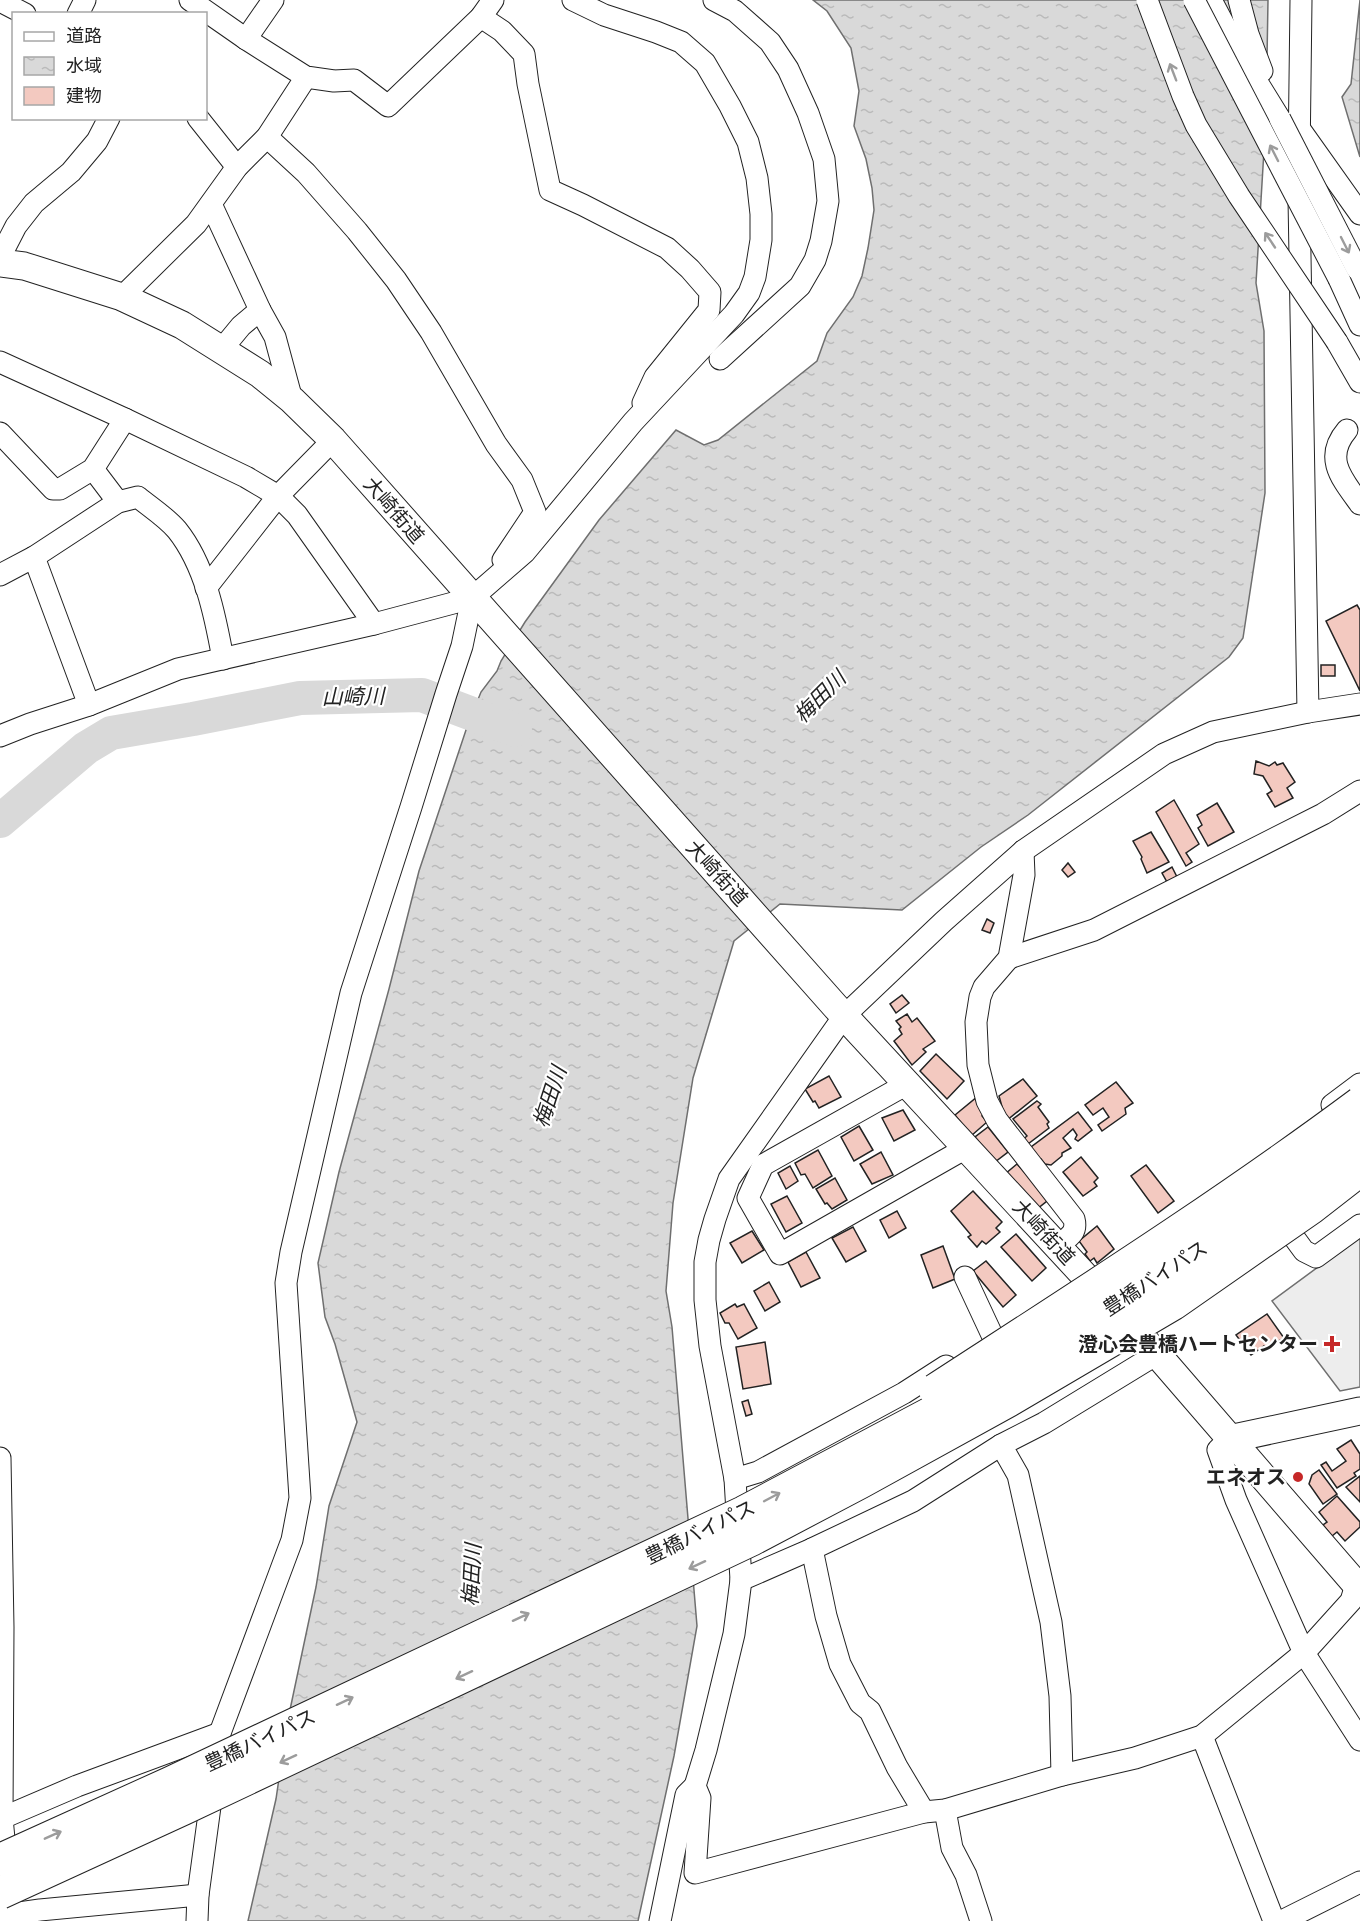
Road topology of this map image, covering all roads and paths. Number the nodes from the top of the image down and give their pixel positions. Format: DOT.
graph roads {
  1 [pos="190,0"];
  2 [pos="273,0"];
  3 [pos="573,0"];
  4 [pos="714,0"];
  5 [pos="1147,0"];
  6 [pos="1194,0"];
  7 [pos="1211,0"];
  8 [pos="1239,0"];
  9 [pos="1301,0"];
  10 [pos="0,1"];
  11 [pos="487,9"];
  12 [pos="21,12"];
  13 [pos="246,39"];
  14 [pos="306,76"];
  15 [pos="1280,119"];
  16 [pos="108,120"];
  17 [pos="200,120"];
  18 [pos="1299,128"];
  19 [pos="267,137"];
  20 [pos="237,167"];
  21 [pos="211,204"];
  22 [pos="1360,214"];
  23 [pos="0,257"];
  24 [pos="0,263"];
  25 [pos="1352,274"];
  26 [pos="122,297"];
  27 [pos="260,310"];
  28 [pos="1360,325"];
  29 [pos="222,349"];
  30 [pos="720,359"];
  31 [pos="0,362"];
  32 [pos="1360,382"];
  33 [pos="292,400"];
  34 [pos="125,419"];
  35 [pos="633,422"];
  36 [pos="1347,430"];
  37 [pos="0,433"];
  38 [pos="333,440"];
  39 [pos="93,469"];
  40 [pos="278,496"];
  41 [pos="118,501"];
  42 [pos="1360,504"];
  43 [pos="34,557"];
  44 [pos="0,575"];
  45 [pos="206,588"];
  46 [pos="478,594"];
  47 [pos="374,624"];
  48 [pos="223,659"];
  49 [pos="1360,704"];
  50 [pos="89,705"];
  51 [pos="1308,712"];
  52 [pos="0,736"];
  53 [pos="1360,791"];
  54 [pos="1023,851"];
  55 [pos="1009,958"];
  56 [pos="839,1011"];
  57 [pos="907,1084"];
  58 [pos="1360,1084"];
  59 [pos="1360,1103"];
  60 [pos="1360,1135"];
  61 [pos="966,1148"];
  62 [pos="1244,1170"];
  63 [pos="1360,1170"];
  64 [pos="1360,1196"];
  65 [pos="1360,1225"];
  66 [pos="1057,1246"];
  67 [pos="965,1277"];
  68 [pos="1087,1278"];
  69 [pos="993,1337"];
  70 [pos="1157,1354"];
  71 [pos="1360,1411"];
  72 [pos="1229,1439"];
  73 [pos="1001,1446"];
  74 [pos="0,1458"];
  75 [pos="827,1467"];
  76 [pos="735,1479"];
  77 [pos="861,1482"];
  78 [pos="812,1549"];
  79 [pos="741,1580"];
  80 [pos="1358,1587"];
  81 [pos="2,1627"];
  82 [pos="1304,1653"];
  83 [pos="220,1733"];
  84 [pos="1202,1736"];
  85 [pos="1360,1740"];
  86 [pos="1062,1775"];
  87 [pos="695,1786"];
  88 [pos="945,1810"];
  89 [pos="924,1812"];
  90 [pos="1,1819"];
  91 [pos="0,1860"];
  92 [pos="1360,1882"];
  93 [pos="198,1895"];
  94 [pos="6,1912"];
  95 [pos="197,1921"];
  96 [pos="660,1921"];
  97 [pos="981,1921"];
  98 [pos="1274,1921"];
  99 [pos="1282,1921"];
  1 -- 13 [label="street"];
  2 -- 13 [label="street"];
  3 -- 35 [label="street"];
  4 -- 30 [label="street"];
  32 -- 5 [label="street, one-way, bridge"];
  25 -- 6 [label="street, one-way, bridge"];
  7 -- 15 [label="street"];
  8 -- 15 [label="street"];
  9 -- 18 [label="street"];
  10 -- 12 [label="street"];
  11 -- 14 [label="street"];
  11 -- 35 [label="street"];
  13 -- 14 [label="street"];
  14 -- 19 [label="street"];
  15 -- 25 [label="street, one-way, bridge"];
  16 -- 23 [label="street"];
  17 -- 20 [label="street"];
  18 -- 22 [label="street"];
  18 -- 51 [label="street"];
  19 -- 20 [label="street"];
  19 -- 46 [label="street"];
  20 -- 21 [label="street"];
  21 -- 26 [label="street"];
  21 -- 27 [label="street"];
  24 -- 26 [label="main road, 大崎街道"];
  25 -- 28 [label="street"];
  26 -- 29 [label="main road, 大崎街道"];
  27 -- 29 [label="street"];
  27 -- 33 [label="street"];
  29 -- 33 [label="main road, 大崎街道"];
  31 -- 34 [label="street"];
  33 -- 38 [label="main road, 大崎街道"];
  34 -- 39 [label="street"];
  34 -- 40 [label="street"];
  35 -- 46 [label="street"];
  36 -- 42 [label="street"];
  37 -- 39 [label="street"];
  38 -- 40 [label="street"];
  38 -- 46 [label="main road, 大崎街道"];
  39 -- 41 [label="street"];
  40 -- 45 [label="street"];
  40 -- 47 [label="street"];
  41 -- 43 [label="street"];
  41 -- 45 [label="street"];
  43 -- 44 [label="street"];
  43 -- 50 [label="street"];
  45 -- 48 [label="street"];
  46 -- 47 [label="street"];
  46 -- 56 [label="main road, 大崎街道"];
  46 -- 83 [label="street"];
  47 -- 48 [label="street"];
  48 -- 50 [label="street"];
  49 -- 51 [label="street"];
  50 -- 52 [label="street"];
  51 -- 54 [label="street"];
  53 -- 55 [label="street"];
  54 -- 55 [label="street"];
  54 -- 56 [label="street"];
  55 -- 66 [label="street"];
  56 -- 57 [label="main road, 大崎街道"];
  56 -- 76 [label="street"];
  57 -- 61 [label="main road, 大崎街道"];
  57 -- 61 [label="street"];
  58 -- 62 [label="street"];
  59 -- 75 [label="highway, bridge"];
  60 -- 75 [label="highway, 豊橋バイパス, bridge"];
  61 -- 66 [label="main road, 大崎街道"];
  62 -- 65 [label="street"];
  62 -- 68 [label="street"];
  63 -- 77 [label="highway, 豊橋バイパス, bridge"];
  64 -- 77 [label="highway, bridge"];
  66 -- 68 [label="main road, 大崎街道"];
  67 -- 69 [label="street"];
  68 -- 69 [label="street"];
  68 -- 70 [label="main road, 大崎街道"];
  69 -- 76 [label="street"];
  70 -- 72 [label="main road, 大崎街道"];
  70 -- 73 [label="street"];
  71 -- 72 [label="main road"];
  72 -- 80 [label="main road, 大崎街道"];
  72 -- 82 [label="street"];
  73 -- 78 [label="street"];
  73 -- 86 [label="street"];
  74 -- 81 [label="street"];
  91 -- 75 [label="highway, 豊橋バイパス, one-way, bridge"];
  76 -- 79 [label="street"];
  77 -- 94 [label="highway, 豊橋バイパス, one-way, bridge"];
  78 -- 79 [label="street"];
  78 -- 89 [label="street"];
  79 -- 87 [label="street"];
  80 -- 82 [label="street"];
  81 -- 90 [label="street"];
  82 -- 84 [label="street"];
  82 -- 85 [label="street"];
  83 -- 90 [label="street"];
  83 -- 93 [label="street"];
  84 -- 86 [label="street"];
  84 -- 98 [label="street"];
  86 -- 88 [label="street"];
  87 -- 89 [label="street"];
  87 -- 96 [label="street"];
  88 -- 89 [label="street"];
  88 -- 97 [label="street"];
  90 -- 94 [label="street"];
  92 -- 99 [label="street"];
  93 -- 94 [label="street"];
  93 -- 95 [label="street"];
}
